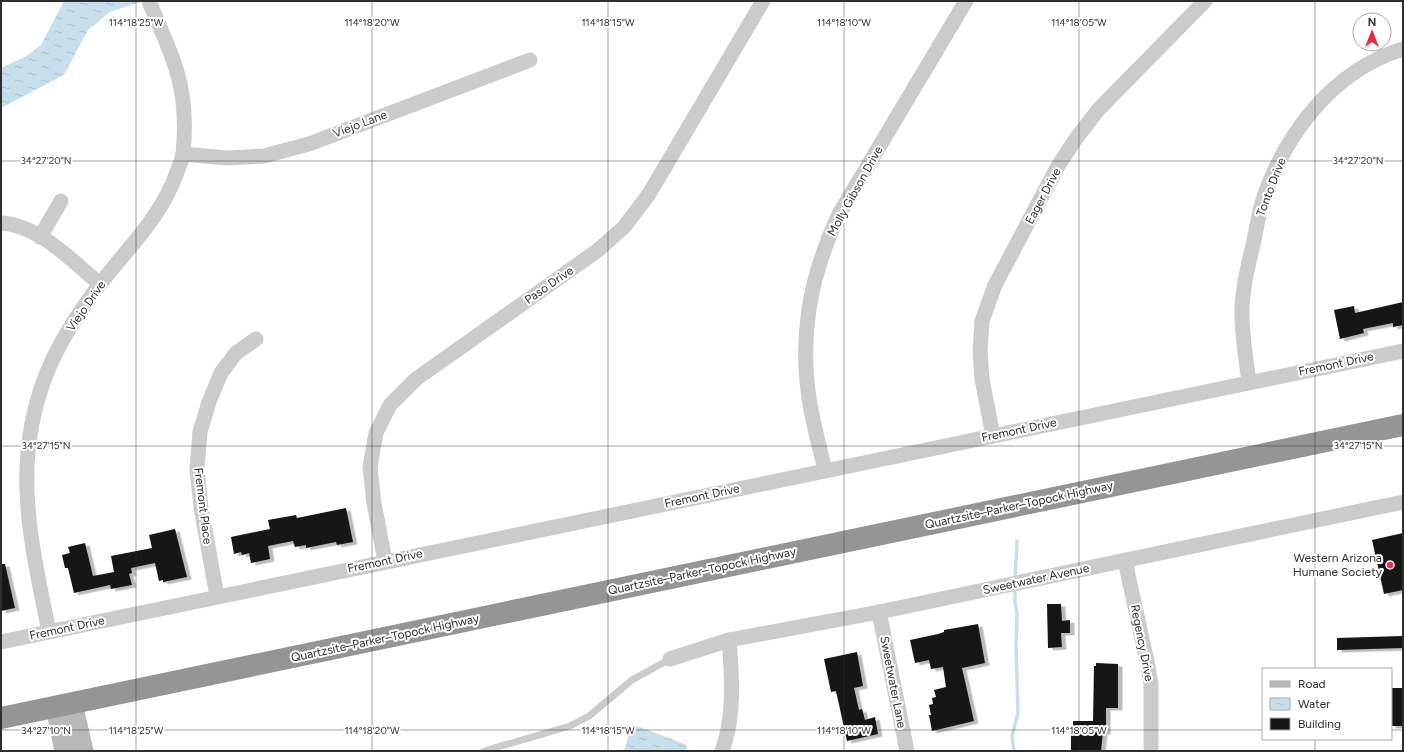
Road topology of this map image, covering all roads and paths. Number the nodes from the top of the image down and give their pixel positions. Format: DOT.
graph roads {
  1 [pos="149,1"];
  2 [pos="763,1"];
  3 [pos="966,1"];
  4 [pos="1205,1"];
  5 [pos="1403,49"];
  6 [pos="530,60"];
  7 [pos="183,154"];
  8 [pos="61,201"];
  9 [pos="1,223"];
  10 [pos="40,237"];
  11 [pos="100,284"];
  12 [pos="256,338"];
  13 [pos="1403,351"];
  14 [pos="1249,382"];
  15 [pos="1403,425"];
  16 [pos="994,436"];
  17 [pos="825,470"];
  18 [pos="1403,502"];
  19 [pos="385,561"];
  20 [pos="1125,561"];
  21 [pos="217,596"];
  22 [pos="879,612"];
  23 [pos="49,632"];
  24 [pos="729,640"];
  25 [pos="1,642"];
  26 [pos="670,659"];
  27 [pos="64,705"];
  28 [pos="1,718"];
  29 [pos="65,751"];
  30 [pos="83,751"];
  31 [pos="484,751"];
  32 [pos="722,751"];
  33 [pos="907,751"];
  34 [pos="1151,751"];
  1 -- 7 [label="street, Viejo Drive"];
  2 -- 19 [label="street, Paso Drive"];
  3 -- 17 [label="street, Molly Gibson Drive"];
  4 -- 16 [label="street, Eager Drive"];
  5 -- 14 [label="street, Tonto Drive"];
  6 -- 7 [label="street, Viejo Lane"];
  7 -- 11 [label="street, Viejo Drive"];
  8 -- 10 [label="street"];
  9 -- 10 [label="street"];
  10 -- 11 [label="street"];
  11 -- 23 [label="street, Viejo Drive"];
  12 -- 21 [label="street, Fremont Place"];
  13 -- 14 [label="street, Fremont Drive"];
  14 -- 16 [label="street, Fremont Drive"];
  15 -- 27 [label="highway, Quartzsite–Parker–Topock Highway"];
  16 -- 17 [label="street, Fremont Drive"];
  17 -- 19 [label="street, Fremont Drive"];
  18 -- 20 [label="street, Sweetwater Avenue"];
  19 -- 21 [label="street, Fremont Drive"];
  20 -- 22 [label="street, Sweetwater Avenue"];
  20 -- 34 [label="street, Regency Drive"];
  21 -- 23 [label="street, Fremont Drive"];
  22 -- 24 [label="street, Sweetwater Avenue"];
  22 -- 33 [label="street, Sweetwater Lane"];
  23 -- 25 [label="street, Fremont Drive"];
  24 -- 26 [label="street, Sweetwater Avenue"];
  24 -- 32 [label="street"];
  26 -- 31 [label="lane"];
  27 -- 28 [label="highway, Quartzsite–Parker–Topock Highway"];
  27 -- 29 [label="street"];
  27 -- 30 [label="street"];
}
